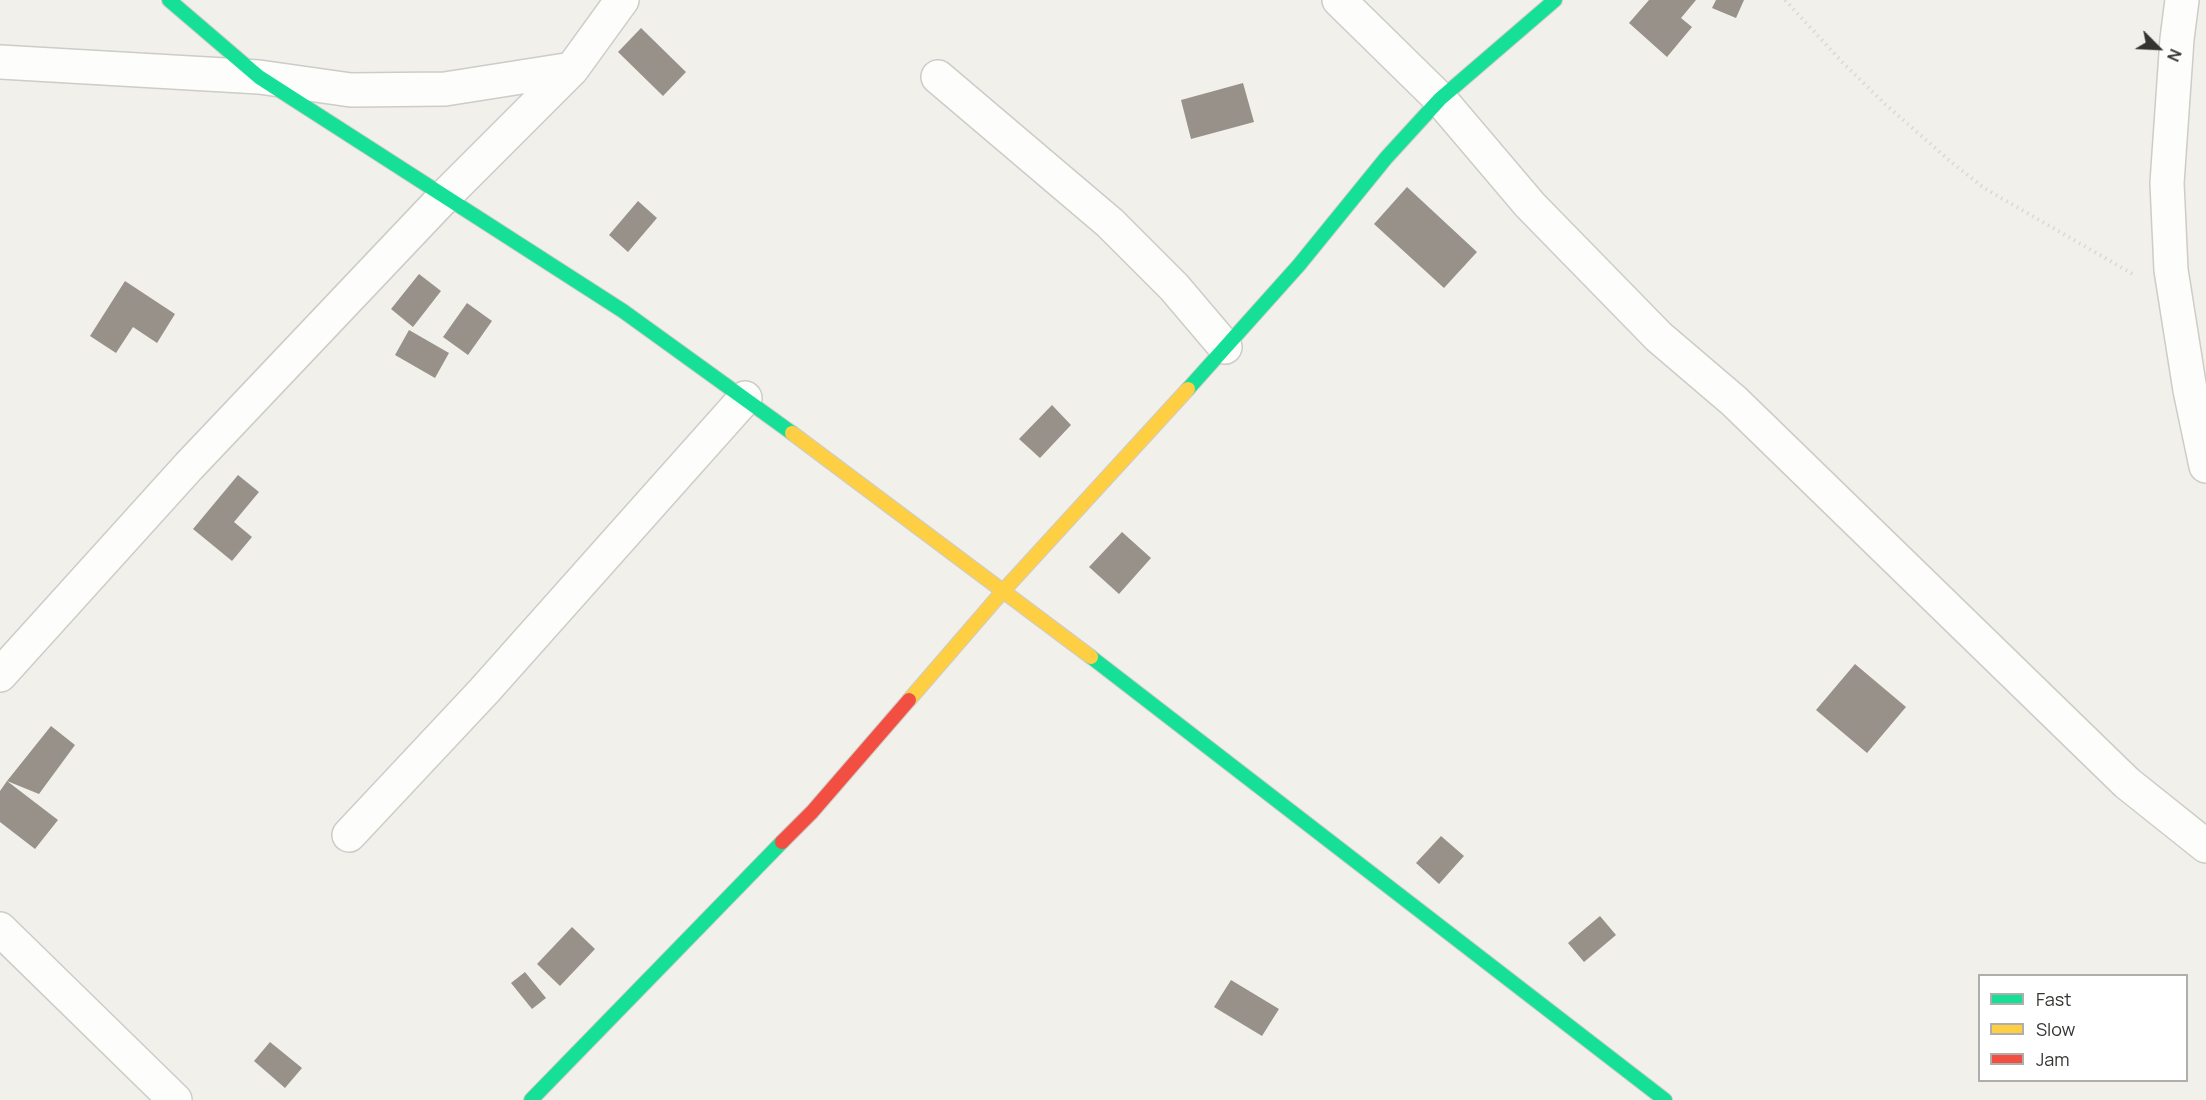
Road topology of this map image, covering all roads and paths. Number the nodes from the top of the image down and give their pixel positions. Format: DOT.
graph roads {
  1 [pos="170,0"];
  2 [pos="622,0"];
  3 [pos="1339,0"];
  4 [pos="1555,0"];
  5 [pos="1785,0"];
  6 [pos="2182,0"];
  7 [pos="0,62"];
  8 [pos="572,69"];
  9 [pos="259,77"];
  10 [pos="938,77"];
  11 [pos="1440,99"];
  12 [pos="445,196"];
  13 [pos="2175,298"];
  14 [pos="1225,346"];
  15 [pos="745,399"];
  16 [pos="2206,466"];
  17 [pos="1004,590"];
  18 [pos="0,675"];
  19 [pos="349,835"];
  20 [pos="2206,846"];
  21 [pos="0,929"];
  22 [pos="175,1100"];
  23 [pos="531,1100"];
  24 [pos="1665,1100"];
  1 -- 9 [label="street"];
  2 -- 8 [label="street"];
  3 -- 11 [label="street"];
  4 -- 11 [label="street"];
  5 -- 13 [label="path"];
  6 -- 13 [label="street"];
  7 -- 9 [label="street"];
  8 -- 9 [label="street"];
  8 -- 12 [label="street"];
  9 -- 12 [label="street"];
  10 -- 14 [label="street"];
  11 -- 14 [label="street"];
  11 -- 20 [label="street"];
  12 -- 15 [label="street"];
  12 -- 18 [label="street"];
  13 -- 16 [label="street"];
  14 -- 17 [label="street"];
  15 -- 17 [label="street"];
  15 -- 19 [label="street"];
  17 -- 23 [label="street"];
  17 -- 24 [label="street"];
  21 -- 22 [label="street"];
}
